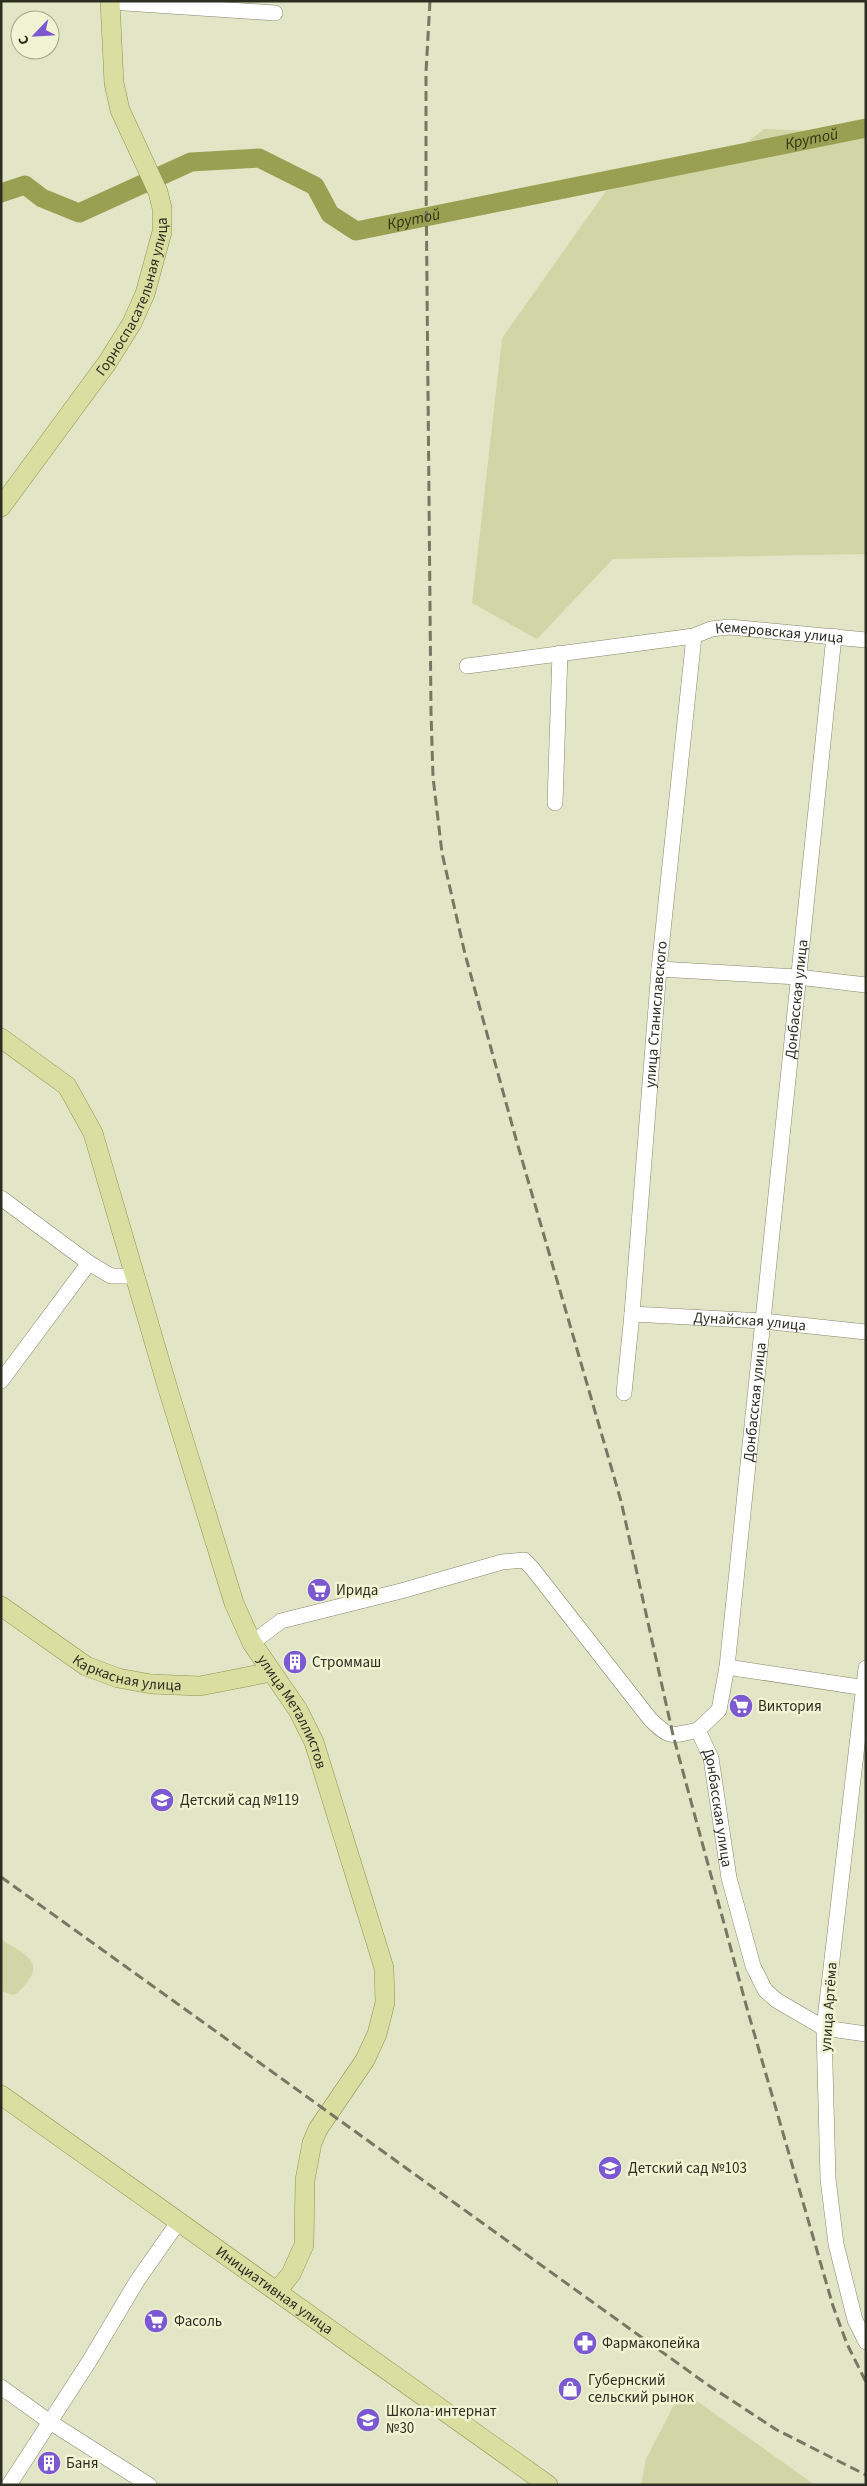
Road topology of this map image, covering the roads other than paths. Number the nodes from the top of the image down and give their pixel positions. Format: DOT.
graph roads {
  1 [pos="110,2"];
  2 [pos="275,13"];
  3 [pos="1,507"];
  4 [pos="694,636"];
  5 [pos="834,636"];
  6 [pos="866,640"];
  7 [pos="560,653"];
  8 [pos="467,666"];
  9 [pos="555,803"];
  10 [pos="659,969"];
  11 [pos="798,977"];
  12 [pos="866,985"];
  13 [pos="1,1038"];
  14 [pos="1,1198"];
  15 [pos="89,1263"];
  16 [pos="135,1276"];
  17 [pos="632,1314"];
  18 [pos="763,1321"];
  19 [pos="866,1332"];
  20 [pos="1,1381"];
  21 [pos="624,1393"];
  22 [pos="1,1606"];
  23 [pos="252,1643"];
  24 [pos="727,1667"];
  25 [pos="866,1668"];
  26 [pos="271,1672"];
  27 [pos="865,1688"];
  28 [pos="698,1730"];
  29 [pos="824,2028"];
  30 [pos="866,2034"];
  31 [pos="1,2095"];
  32 [pos="179,2221"];
  33 [pos="277,2291"];
  34 [pos="866,2342"];
  35 [pos="1,2387"];
  36 [pos="50,2422"];
  37 [pos="9,2485"];
  38 [pos="149,2485"];
  39 [pos="548,2485"];
  1 -- 2 [label="street"];
  1 -- 3 [label="main road, Горноспасательная улица"];
  4 -- 5 [label="street, Кемеровская улица"];
  4 -- 7 [label="street, Кемеровская улица"];
  4 -- 10 [label="street, улица Станиславского"];
  5 -- 6 [label="street, Кемеровская улица"];
  5 -- 11 [label="street, Донбасская улица"];
  7 -- 8 [label="street, Кемеровская улица"];
  7 -- 9 [label="street"];
  10 -- 11 [label="street"];
  10 -- 17 [label="street, улица Станиславского"];
  11 -- 12 [label="street"];
  11 -- 18 [label="street, Донбасская улица"];
  13 -- 16 [label="main road"];
  14 -- 15 [label="street"];
  15 -- 16 [label="street"];
  15 -- 20 [label="street"];
  16 -- 23 [label="main road"];
  17 -- 18 [label="street, Дунайская улица"];
  17 -- 21 [label="street, улица Станиславского"];
  18 -- 19 [label="street, Дунайская улица"];
  18 -- 24 [label="street, Донбасская улица"];
  22 -- 26 [label="main road, Каркасная улица"];
  23 -- 26 [label="main road, улица Металлистов"];
  23 -- 28 [label="street, улица Металлистов"];
  24 -- 27 [label="street"];
  24 -- 28 [label="street, Донбасская улица"];
  25 -- 27 [label="street, улица Артёма"];
  26 -- 33 [label="main road, улица Металлистов"];
  27 -- 29 [label="street, улица Артёма"];
  28 -- 29 [label="street, Донбасская улица"];
  29 -- 30 [label="street"];
  29 -- 34 [label="street, улица Артёма"];
  31 -- 32 [label="main road, Инициативная улица"];
  32 -- 33 [label="main road, Инициативная улица"];
  32 -- 36 [label="street"];
  33 -- 39 [label="main road, Инициативная улица"];
  35 -- 36 [label="street"];
  36 -- 37 [label="street"];
  36 -- 38 [label="street"];
}
